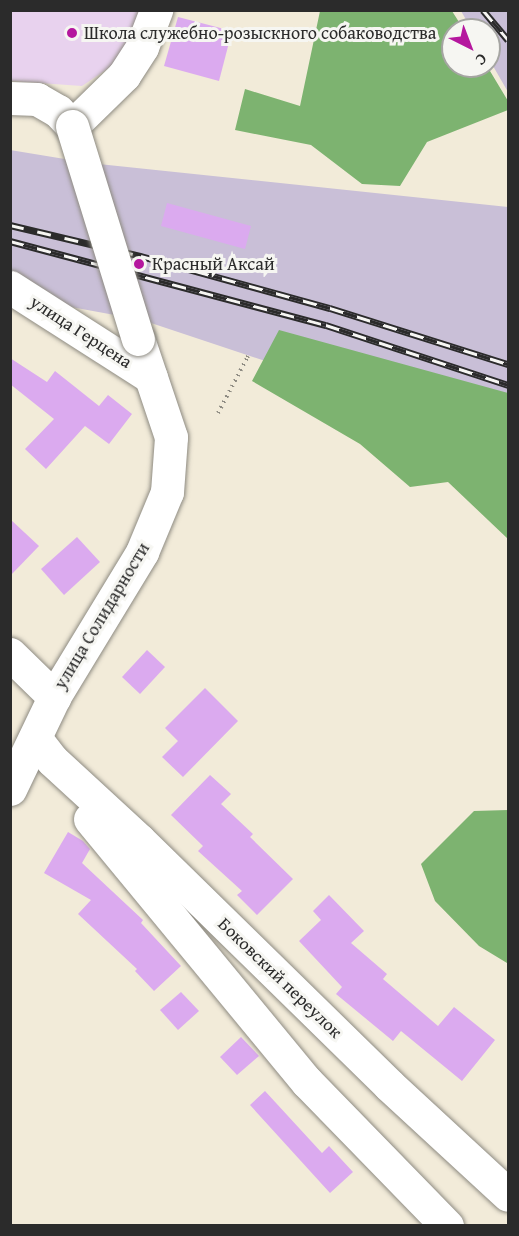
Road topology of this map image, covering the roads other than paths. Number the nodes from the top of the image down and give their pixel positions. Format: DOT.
graph roads {
  1 [pos="156,10"];
  2 [pos="10,98"];
  3 [pos="72,126"];
  4 [pos="10,287"];
  5 [pos="151,377"];
  6 [pos="10,654"];
  7 [pos="54,697"];
  8 [pos="43,749"];
  9 [pos="10,789"];
  10 [pos="508,1195"];
  11 [pos="447,1226"];
  1 -- 3 [label="street"];
  2 -- 3 [label="street"];
  3 -- 5 [label="street, bridge"];
  4 -- 5 [label="street, улица Герцена"];
  5 -- 7 [label="street, улица Солидарности"];
  6 -- 7 [label="street"];
  7 -- 8 [label="street, улица Солидарности"];
  8 -- 9 [label="street, улица Солидарности"];
  8 -- 10 [label="street, Боковский переулок"];
  8 -- 11 [label="street, Боковский переулок"];
}
